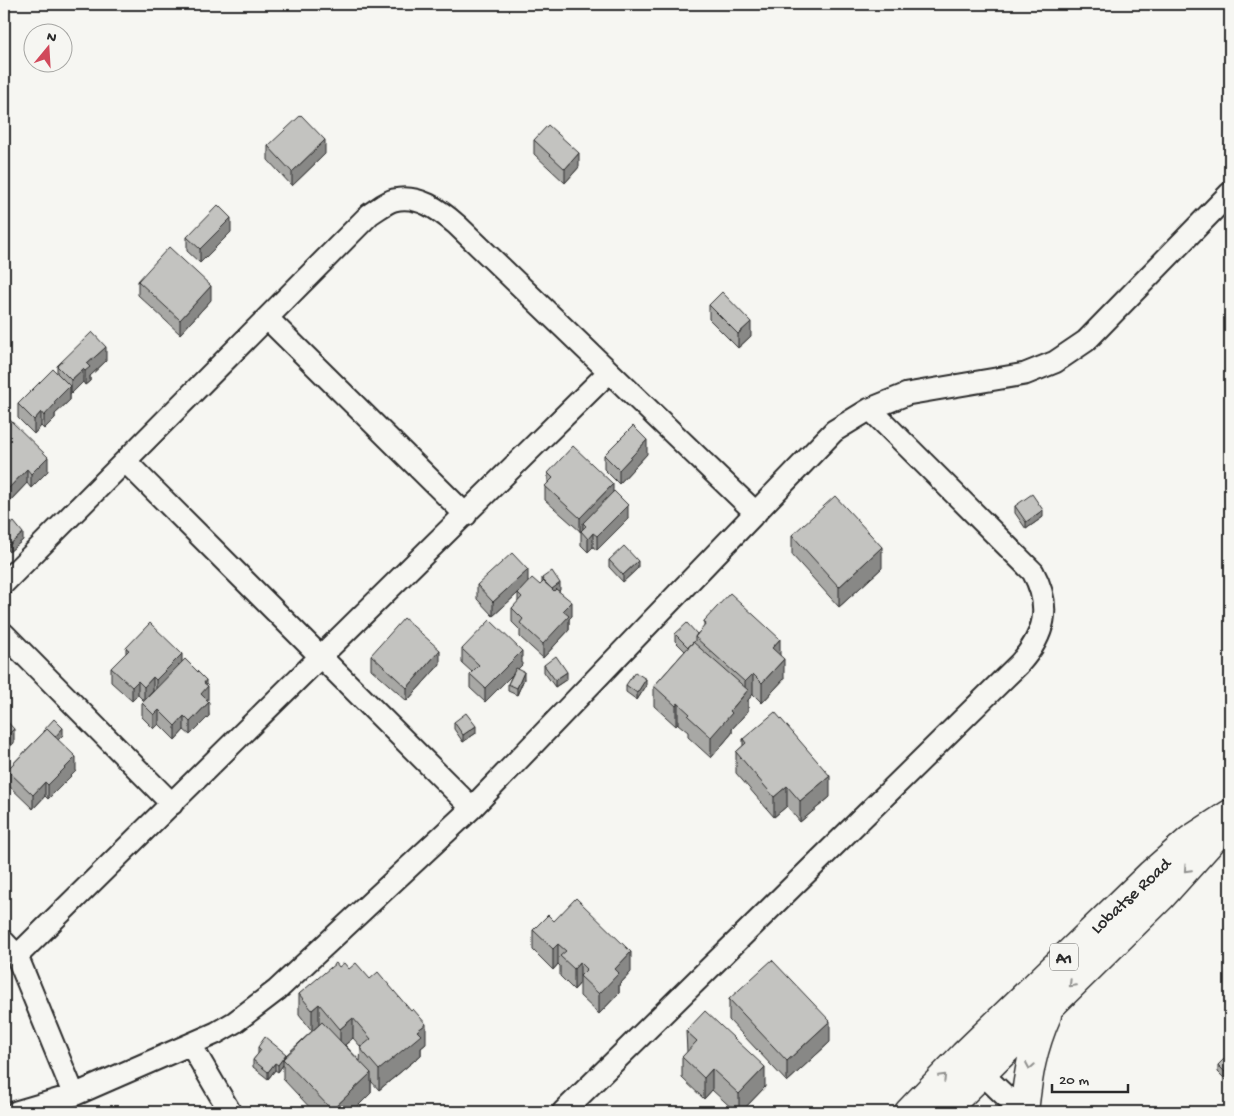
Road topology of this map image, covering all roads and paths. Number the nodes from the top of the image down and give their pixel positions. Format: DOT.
graph roads {
  1 [pos="1230,193"];
  2 [pos="267,318"];
  3 [pos="609,372"];
  4 [pos="870,409"];
  5 [pos="125,461"];
  6 [pos="756,513"];
  7 [pos="466,515"];
  8 [pos="4,583"];
  9 [pos="4,634"];
  10 [pos="322,657"];
  11 [pos="172,804"];
  12 [pos="472,808"];
  13 [pos="1230,814"];
  14 [pos="1230,819"];
  15 [pos="10,949"];
  16 [pos="1052,1004"];
  17 [pos="191,1045"];
  18 [pos="973,1065"];
  19 [pos="74,1095"];
  20 [pos="16,1112"];
  21 [pos="230,1112"];
  22 [pos="563,1112"];
  23 [pos="908,1112"];
  24 [pos="943,1112"];
  25 [pos="1023,1112"];
  1 -- 4 [label="street"];
  2 -- 3 [label="street"];
  2 -- 5 [label="street"];
  2 -- 7 [label="street"];
  3 -- 6 [label="street"];
  3 -- 7 [label="street"];
  4 -- 6 [label="street"];
  4 -- 22 [label="street"];
  5 -- 8 [label="street"];
  5 -- 10 [label="street"];
  6 -- 12 [label="street"];
  7 -- 10 [label="street"];
  9 -- 11 [label="street"];
  10 -- 11 [label="street"];
  10 -- 12 [label="street"];
  11 -- 15 [label="street"];
  12 -- 17 [label="street"];
  13 -- 18 [label="highway, Lobatse Road / A1"];
  14 -- 16 [label="highway, Lobatse Road / A1, one-way"];
  15 -- 19 [label="street"];
  16 -- 18 [label="highway, Lobatse Road / A1"];
  16 -- 25 [label="highway, one-way"];
  17 -- 19 [label="street"];
  17 -- 21 [label="street"];
  23 -- 18 [label="highway, Lobatse Road / A1, one-way"];
  18 -- 24 [label="highway, Lobatse Road / A1"];
  18 -- 25 [label="street"];
  19 -- 20 [label="street"];
}
